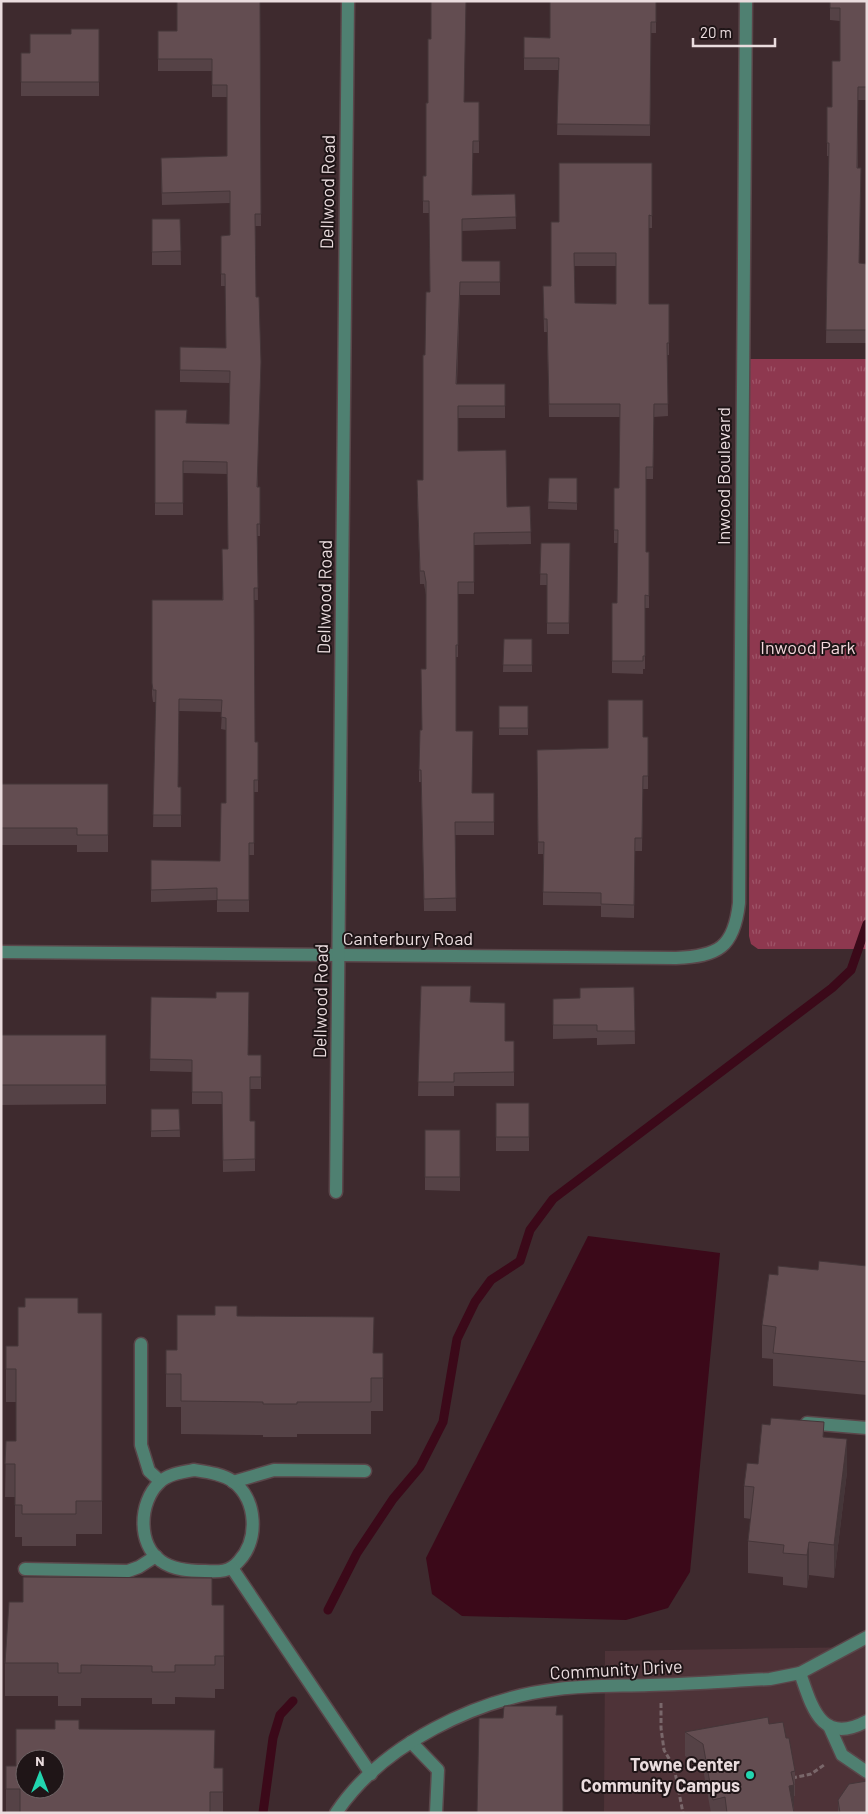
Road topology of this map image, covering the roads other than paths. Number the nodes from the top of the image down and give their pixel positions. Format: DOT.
graph roads {
  1 [pos="348,1"];
  2 [pos="746,1"];
  3 [pos="723,946"];
  4 [pos="1,952"];
  5 [pos="339,956"];
  6 [pos="336,1192"];
  7 [pos="141,1344"];
  8 [pos="799,1422"];
  9 [pos="867,1428"];
  10 [pos="365,1471"];
  11 [pos="160,1481"];
  12 [pos="233,1482"];
  13 [pos="156,1556"];
  14 [pos="232,1568"];
  15 [pos="25,1569"];
  16 [pos="867,1637"];
  17 [pos="800,1673"];
  18 [pos="867,1721"];
  19 [pos="829,1726"];
  20 [pos="410,1742"];
  21 [pos="867,1772"];
  22 [pos="370,1774"];
  23 [pos="336,1813"];
  24 [pos="436,1813"];
  1 -- 5 [label="street, Dellwood Road"];
  2 -- 3 [label="street, Inwood Boulevard"];
  3 -- 5 [label="street, Canterbury Road"];
  4 -- 5 [label="street, Canterbury Road"];
  5 -- 6 [label="street, Dellwood Road"];
  7 -- 11 [label="street"];
  8 -- 9 [label="street"];
  10 -- 12 [label="street"];
  11 -- 12 [label="street"];
  11 -- 13 [label="street"];
  12 -- 14 [label="street"];
  13 -- 14 [label="street"];
  13 -- 15 [label="street"];
  14 -- 22 [label="street"];
  16 -- 17 [label="street, Community Drive"];
  17 -- 19 [label="street"];
  17 -- 20 [label="street, Community Drive"];
  18 -- 19 [label="street"];
  19 -- 21 [label="street"];
  20 -- 22 [label="street, Community Drive"];
  20 -- 24 [label="street"];
  22 -- 23 [label="street, Community Drive"];
}
